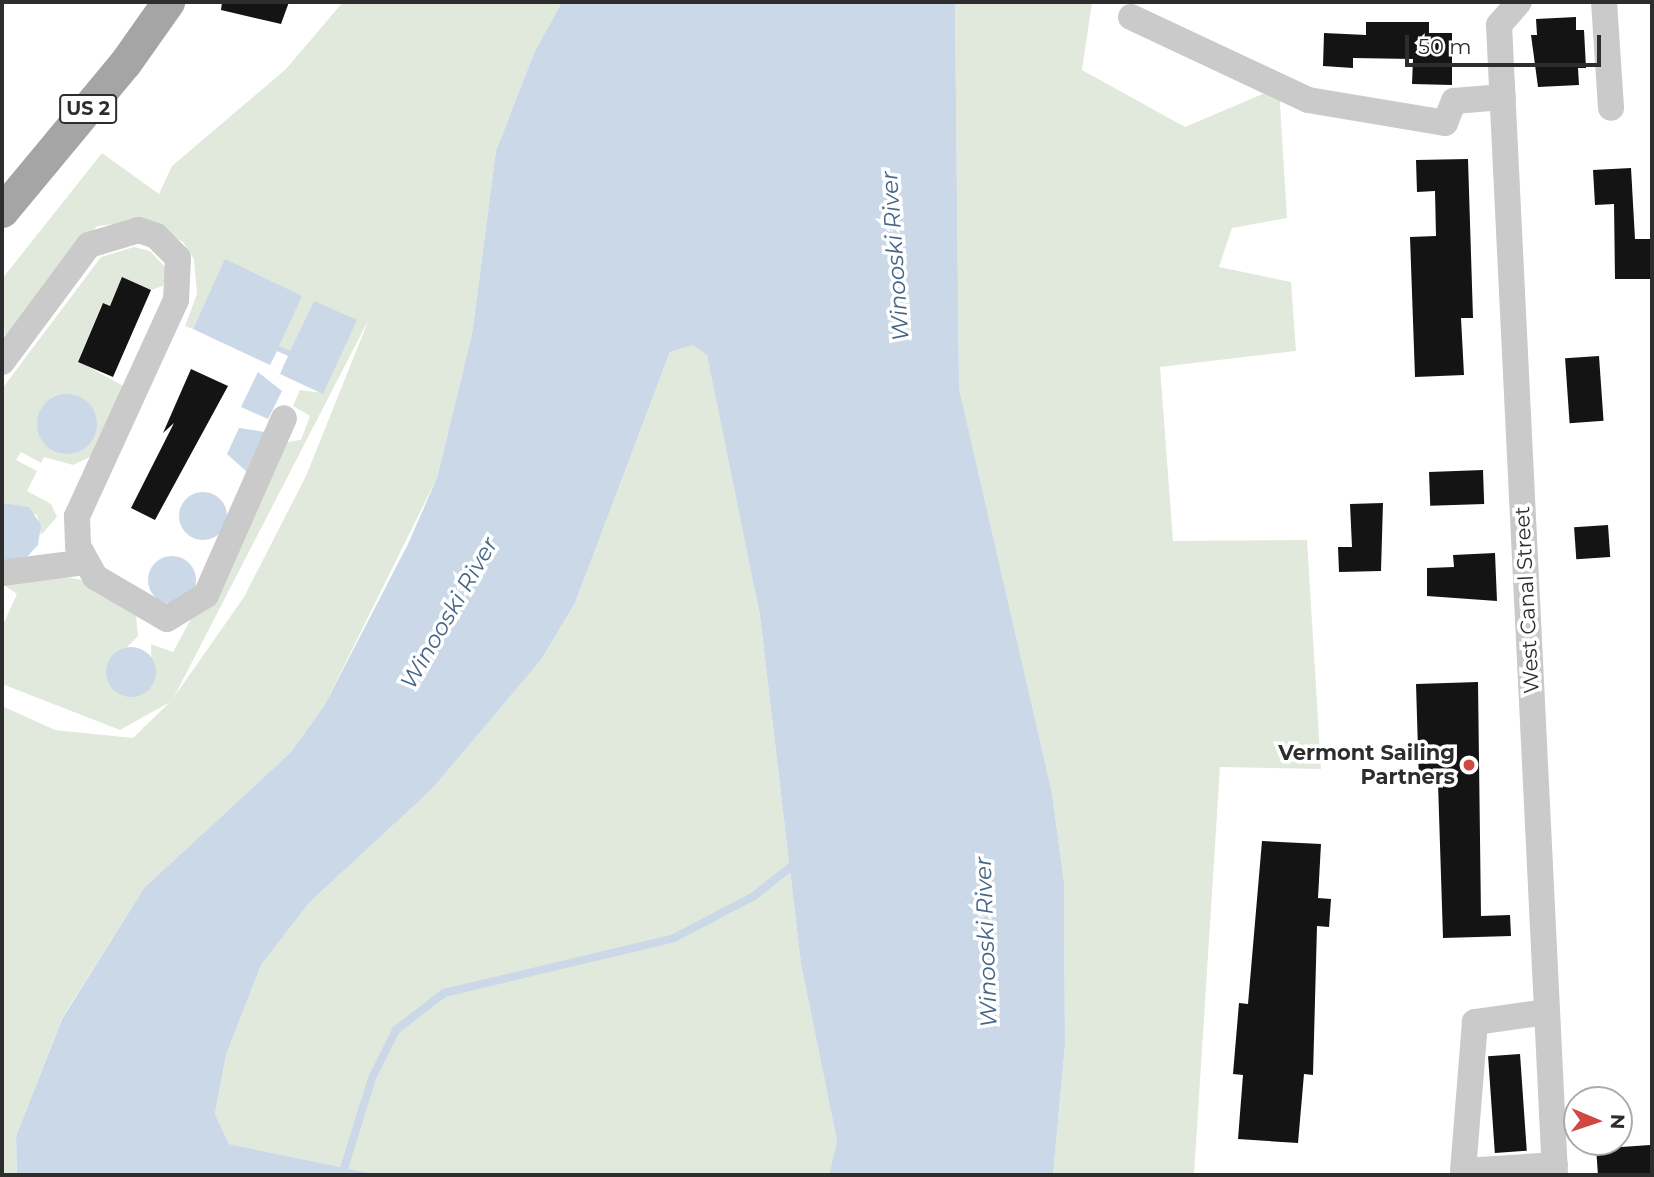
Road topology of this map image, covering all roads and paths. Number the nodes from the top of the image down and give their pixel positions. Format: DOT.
graph roads {
  1 [pos="167,2"];
  2 [pos="1519,2"];
  3 [pos="1604,2"];
  4 [pos="1131,17"];
  5 [pos="1503,97"];
  6 [pos="1611,108"];
  7 [pos="2,211"];
  8 [pos="2,362"];
  9 [pos="284,418"];
  10 [pos="86,562"];
  11 [pos="2,573"];
  12 [pos="1548,1012"];
  13 [pos="1555,1170"];
  14 [pos="1460,1173"];
  1 -- 7 [label="main road, US 2"];
  2 -- 5 [label="street, West Canal Street"];
  3 -- 6 [label="street"];
  4 -- 5 [label="street"];
  5 -- 12 [label="street, West Canal Street"];
  8 -- 10 [label="street"];
  9 -- 10 [label="street"];
  10 -- 11 [label="street"];
  12 -- 13 [label="street, West Canal Street"];
  12 -- 14 [label="street"];
  13 -- 14 [label="street"];
}
